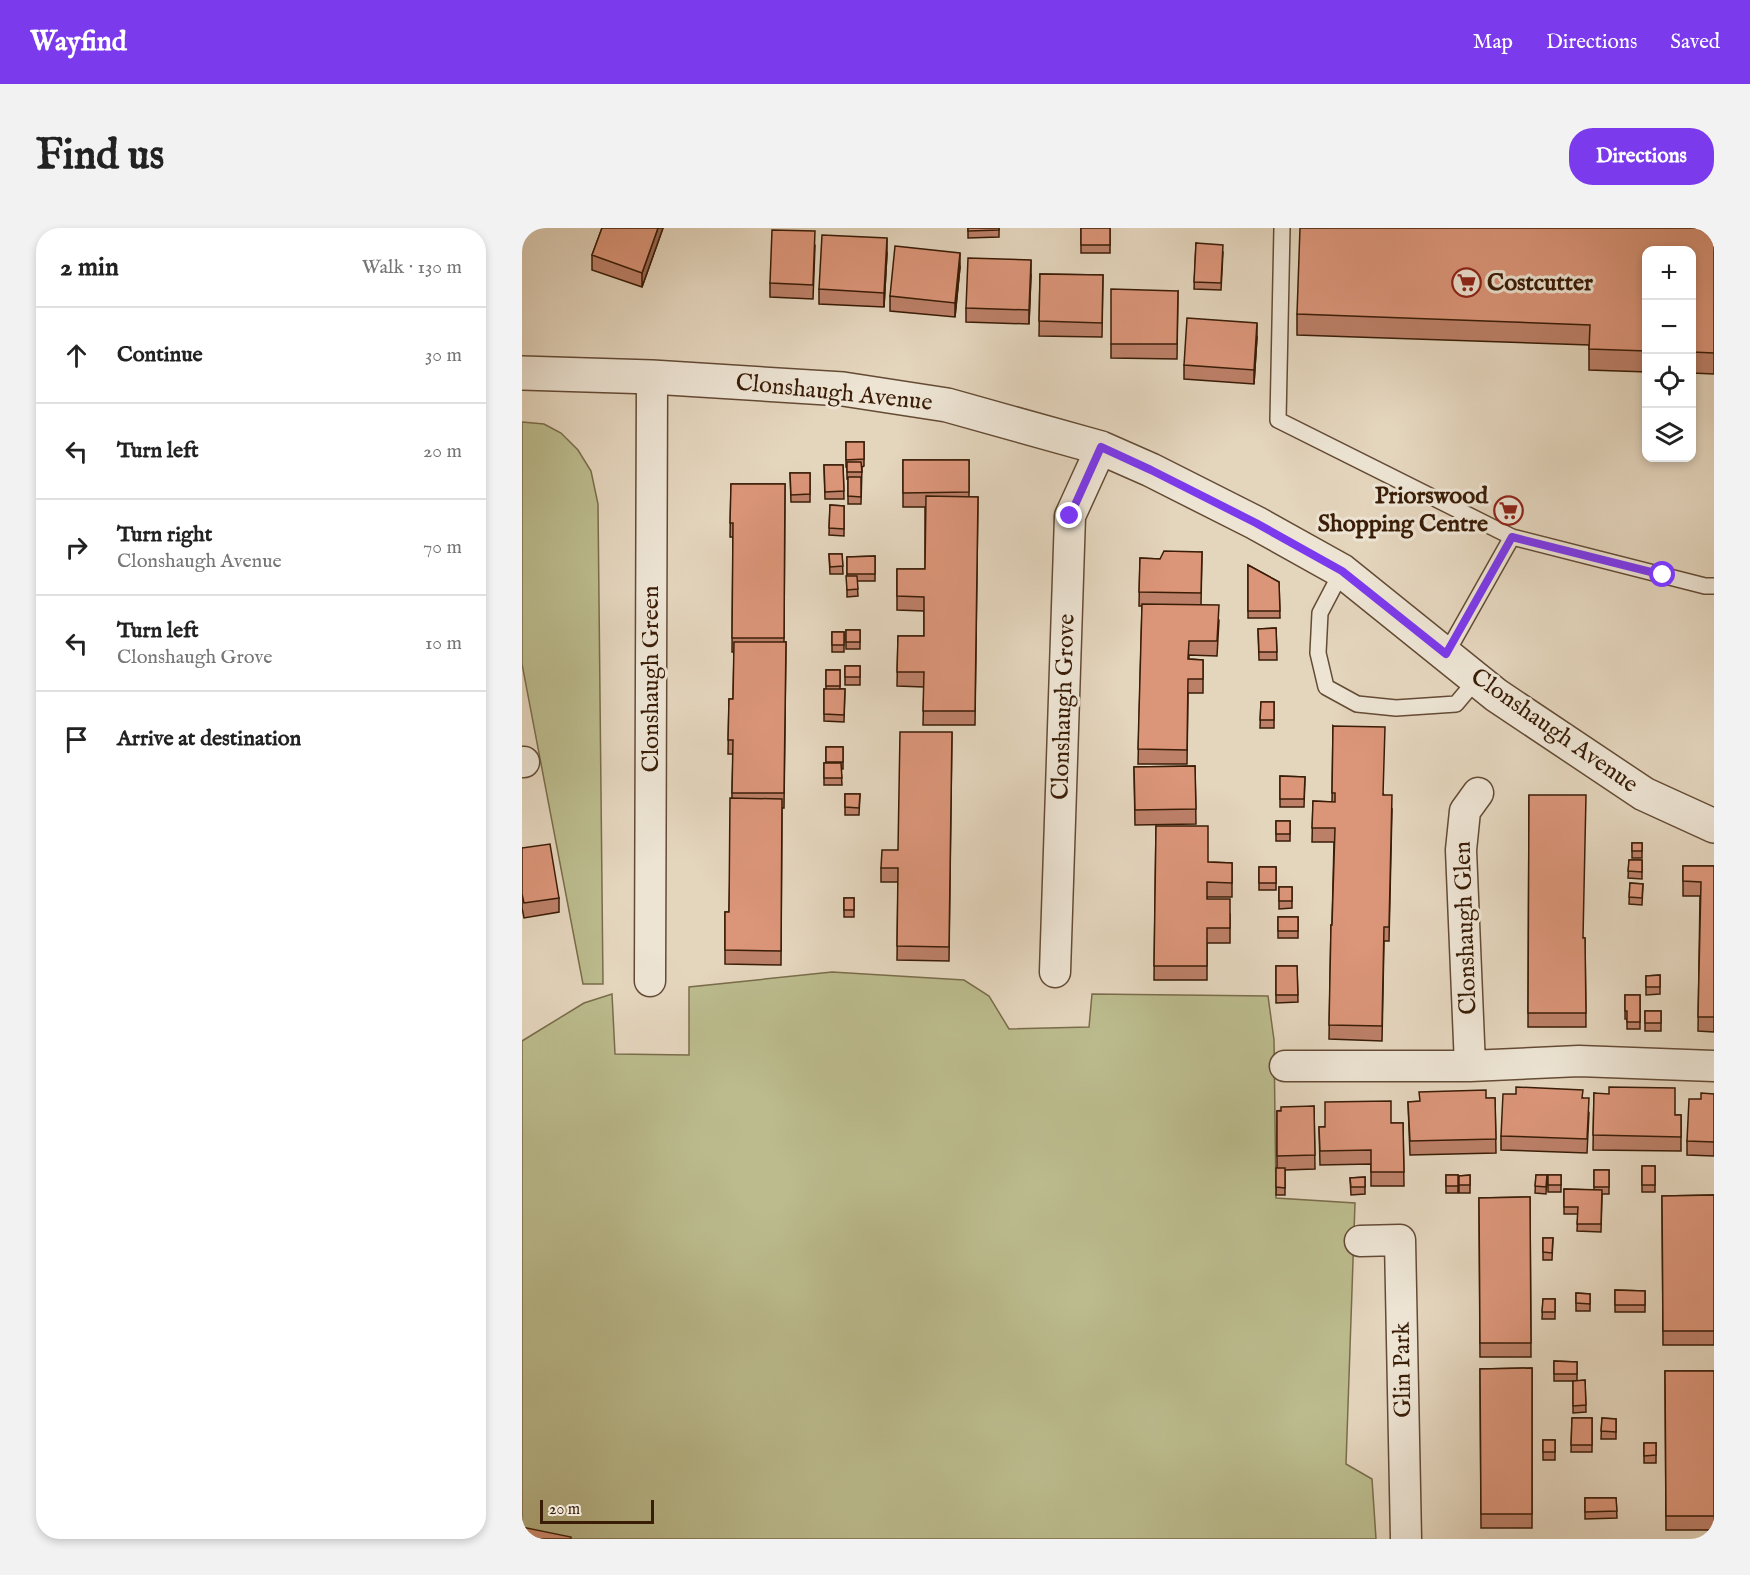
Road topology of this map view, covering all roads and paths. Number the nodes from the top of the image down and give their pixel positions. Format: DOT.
graph roads {
  1 [pos="1282,228"];
  2 [pos="522,373"];
  3 [pos="652,377"];
  4 [pos="1101,447"];
  5 [pos="1512,537"];
  6 [pos="1342,571"];
  7 [pos="1714,586"];
  8 [pos="1446,654"];
  9 [pos="1477,679"];
  10 [pos="1478,793"];
  11 [pos="1714,826"];
  12 [pos="1054,972"];
  13 [pos="650,981"];
  14 [pos="1285,1066"];
  15 [pos="1470,1066"];
  16 [pos="1714,1066"];
  17 [pos="1360,1241"];
  18 [pos="1406,1539"];
  1 -- 5 [label="lane"];
  2 -- 3 [label="street, Clonshaugh Avenue"];
  3 -- 4 [label="street, Clonshaugh Avenue"];
  3 -- 13 [label="street, Clonshaugh Green"];
  4 -- 6 [label="street, Clonshaugh Avenue"];
  4 -- 12 [label="street, Clonshaugh Grove"];
  5 -- 7 [label="lane"];
  5 -- 8 [label="lane"];
  6 -- 8 [label="street, Clonshaugh Avenue"];
  6 -- 9 [label="lane"];
  8 -- 9 [label="street, Clonshaugh Avenue"];
  9 -- 11 [label="street, Clonshaugh Avenue"];
  10 -- 15 [label="street, Clonshaugh Glen"];
  14 -- 15 [label="street"];
  15 -- 16 [label="street"];
  17 -- 18 [label="street, Glin Park"];
}
